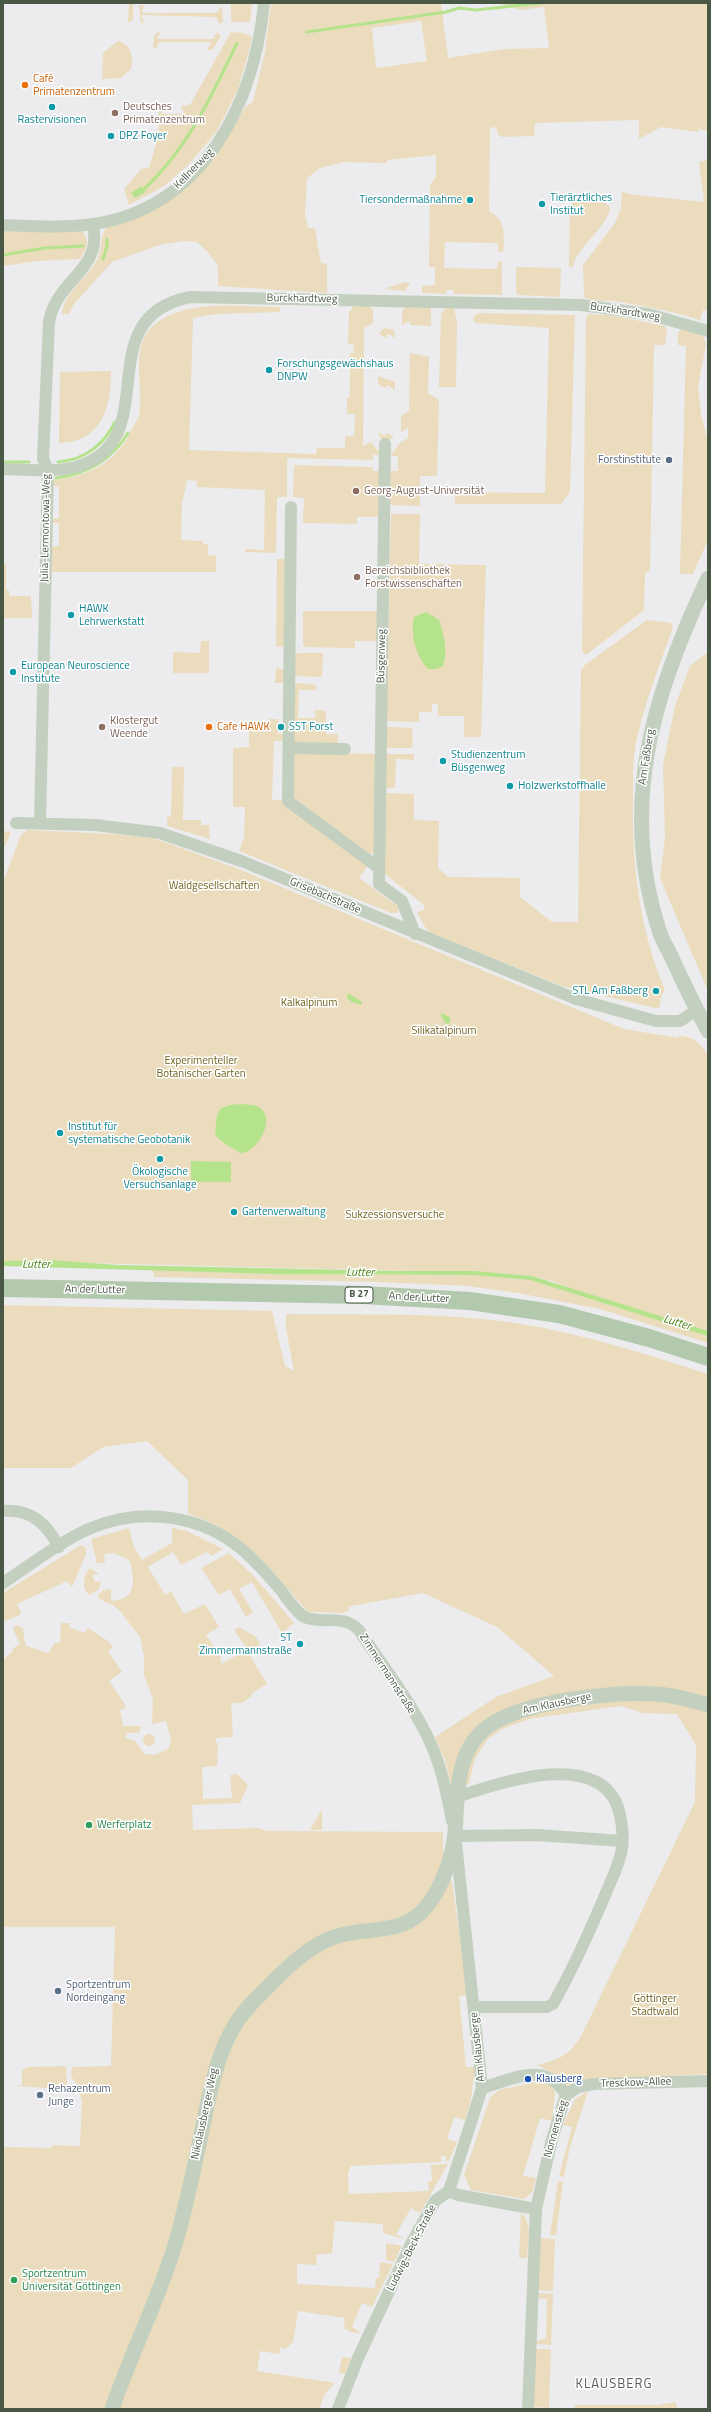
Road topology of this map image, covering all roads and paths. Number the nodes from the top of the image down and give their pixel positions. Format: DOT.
graph roads {
  1 [pos="264,3"];
  2 [pos="94,224"];
  3 [pos="3,225"];
  4 [pos="708,331"];
  5 [pos="385,444"];
  6 [pos="3,469"];
  7 [pos="48,470"];
  8 [pos="291,507"];
  9 [pos="708,578"];
  10 [pos="289,748"];
  11 [pos="345,749"];
  12 [pos="16,823"];
  13 [pos="40,823"];
  14 [pos="379,868"];
  15 [pos="415,934"];
  16 [pos="694,1012"];
  17 [pos="708,1031"];
  18 [pos="708,1038"];
  19 [pos="3,1288"];
  20 [pos="708,1357"];
  21 [pos="3,1511"];
  22 [pos="60,1547"];
  23 [pos="3,1582"];
  24 [pos="708,1705"];
  25 [pos="458,1797"];
  26 [pos="455,1836"];
  27 [pos="622,1841"];
  28 [pos="474,2007"];
  29 [pos="708,2081"];
  30 [pos="482,2088"];
  31 [pos="566,2095"];
  32 [pos="449,2191"];
  33 [pos="536,2209"];
  34 [pos="112,2409"];
  35 [pos="338,2409"];
  36 [pos="528,2409"];
  1 -- 2 [label="street, Kellnerweg"];
  2 -- 3 [label="street, Kellnerweg"];
  2 -- 7 [label="street, Julia-Lermontowa-Weg"];
  4 -- 7 [label="street, Burckhardtweg"];
  5 -- 14 [label="street, Büsgenweg"];
  6 -- 7 [label="street, Burckhardtweg"];
  7 -- 13 [label="street, Julia-Lermontowa-Weg"];
  8 -- 10 [label="street"];
  9 -- 16 [label="street, Am Faßberg"];
  10 -- 11 [label="street"];
  10 -- 14 [label="street"];
  12 -- 13 [label="street, Grisebachstraße"];
  13 -- 15 [label="street, Grisebachstraße"];
  14 -- 15 [label="street, Büsgenweg"];
  15 -- 16 [label="street, Grisebachstraße"];
  16 -- 17 [label="street, Am Faßberg"];
  16 -- 18 [label="street, Am Faßberg"];
  19 -- 20 [label="main road, An der Lutter / B 27"];
  21 -- 22 [label="street"];
  22 -- 23 [label="street, Zimmermannstraße"];
  22 -- 26 [label="street, Zimmermannstraße"];
  24 -- 25 [label="street, Am Klausberge"];
  25 -- 26 [label="street, Am Klausberge"];
  25 -- 27 [label="street, Am Klausberge"];
  26 -- 27 [label="street"];
  26 -- 28 [label="street, Am Klausberge"];
  26 -- 34 [label="street, Nikolausberger Weg"];
  27 -- 28 [label="street, Am Klausberge"];
  28 -- 30 [label="street, Am Klausberge"];
  29 -- 31 [label="street, Tresckow-Allee"];
  30 -- 31 [label="street, Nonnenstieg"];
  30 -- 32 [label="street"];
  31 -- 33 [label="street, Nonnenstieg"];
  32 -- 33 [label="street"];
  32 -- 35 [label="street, Ludwig-Beck-Straße"];
  33 -- 36 [label="street, Nonnenstieg"];
}
